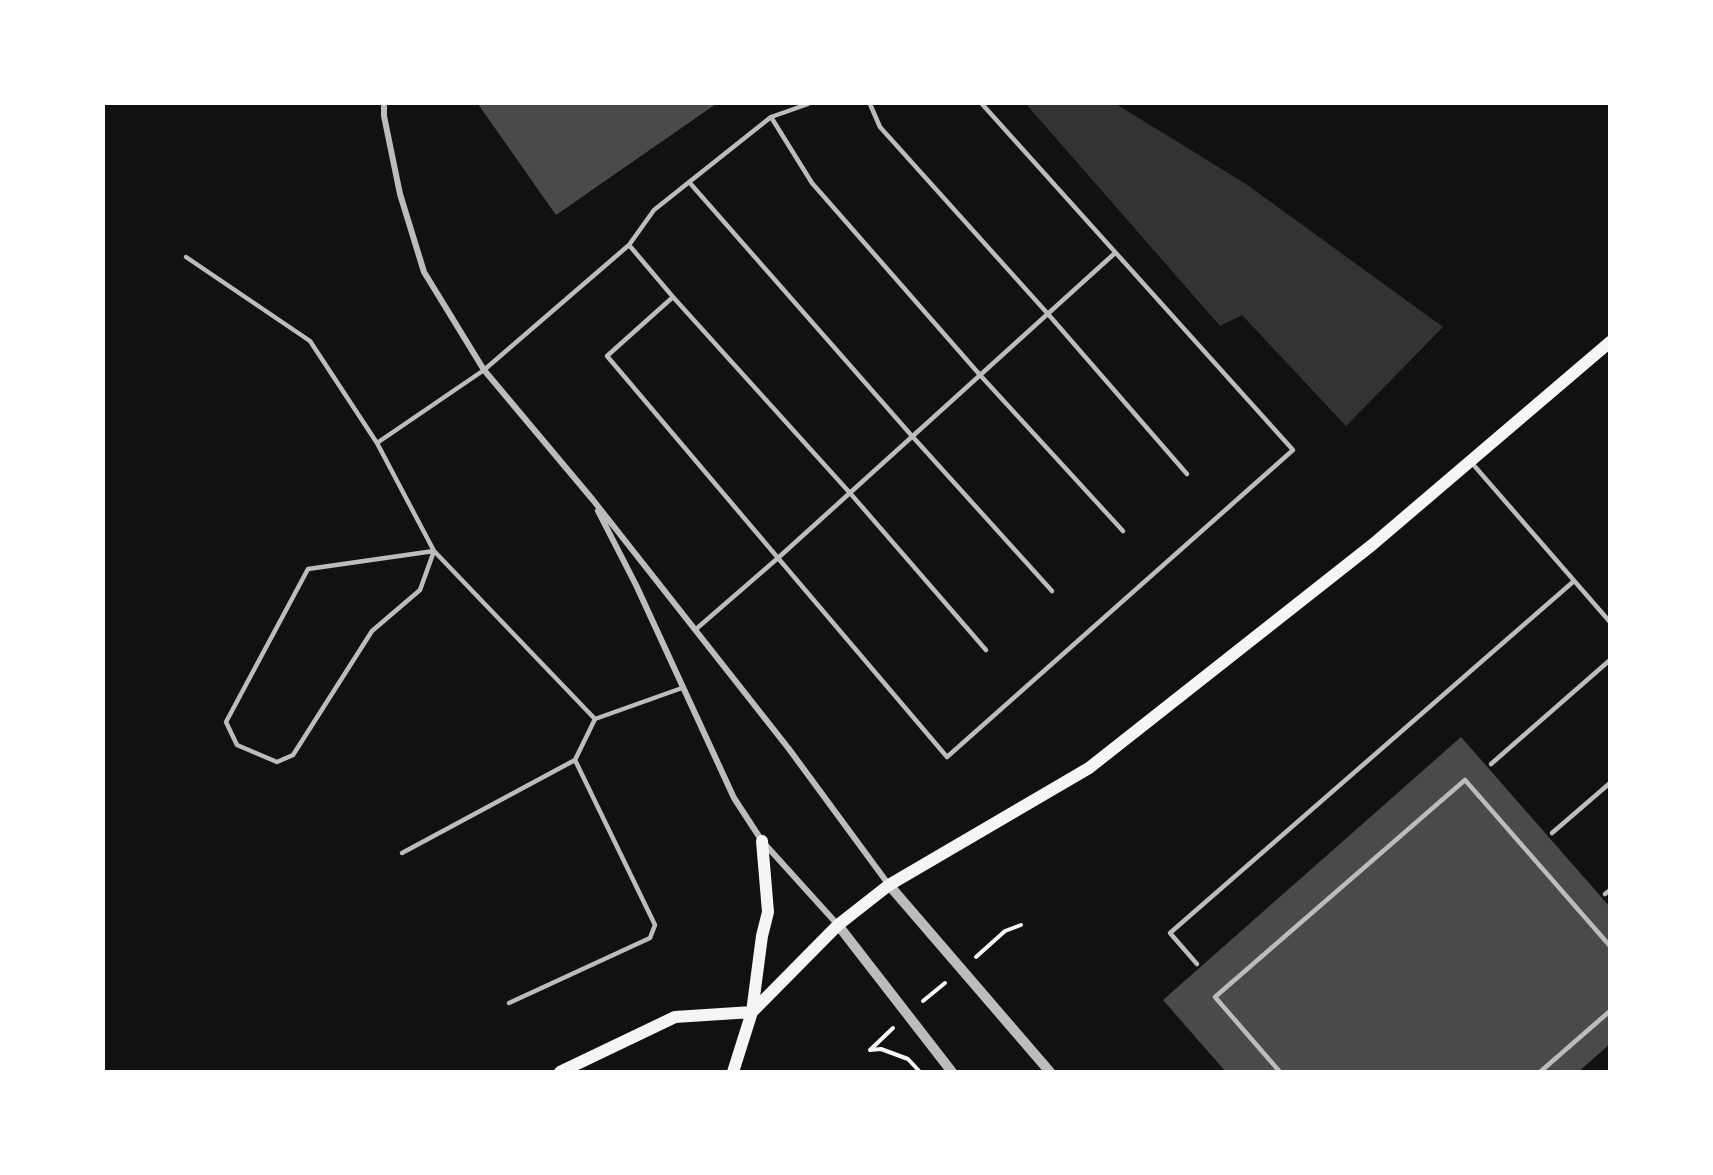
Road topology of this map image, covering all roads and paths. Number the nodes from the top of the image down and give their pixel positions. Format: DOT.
graph roads {
  1 [pos="384,104"];
  2 [pos="808,104"];
  3 [pos="870,104"];
  4 [pos="982,104"];
  5 [pos="771,117"];
  6 [pos="689,182"];
  7 [pos="629,245"];
  8 [pos="1116,253"];
  9 [pos="186,257"];
  10 [pos="673,297"];
  11 [pos="1048,314"];
  12 [pos="1610,342"];
  13 [pos="484,370"];
  14 [pos="980,375"];
  15 [pos="912,436"];
  16 [pos="377,443"];
  17 [pos="1471,462"];
  18 [pos="1187,474"];
  19 [pos="850,494"];
  20 [pos="593,500"];
  21 [pos="1123,531"];
  22 [pos="434,551"];
  23 [pos="778,558"];
  24 [pos="1574,581"];
  25 [pos="1052,591"];
  26 [pos="1610,622"];
  27 [pos="695,630"];
  28 [pos="986,650"];
  29 [pos="1610,660"];
  30 [pos="682,688"];
  31 [pos="595,718"];
  32 [pos="575,760"];
  33 [pos="1491,764"];
  34 [pos="1610,783"];
  35 [pos="1552,832"];
  36 [pos="762,841"];
  37 [pos="402,853"];
  38 [pos="889,885"];
  39 [pos="838,925"];
  40 [pos="1021,925"];
  41 [pos="1610,946"];
  42 [pos="1197,964"];
  43 [pos="962,969"];
  44 [pos="509,1003"];
  45 [pos="1610,1011"];
  46 [pos="752,1012"];
  47 [pos="907,1015"];
  48 [pos="560,1071"];
  49 [pos="733,1071"];
  50 [pos="920,1071"];
  51 [pos="952,1071"];
  52 [pos="1050,1071"];
  53 [pos="1280,1071"];
  54 [pos="1539,1071"];
  1 -- 13 [label="street"];
  2 -- 5 [label="lane"];
  3 -- 11 [label="lane"];
  4 -- 8 [label="lane"];
  5 -- 6 [label="lane"];
  5 -- 14 [label="lane"];
  6 -- 7 [label="lane"];
  6 -- 15 [label="lane"];
  7 -- 10 [label="lane"];
  7 -- 13 [label="lane"];
  8 -- 11 [label="lane"];
  8 -- 23 [label="lane"];
  9 -- 16 [label="lane"];
  10 -- 19 [label="lane"];
  10 -- 23 [label="lane"];
  11 -- 14 [label="lane"];
  11 -- 18 [label="lane"];
  12 -- 17 [label="main road"];
  13 -- 16 [label="lane"];
  13 -- 20 [label="street"];
  14 -- 15 [label="lane"];
  14 -- 21 [label="lane"];
  15 -- 19 [label="lane"];
  15 -- 25 [label="lane"];
  16 -- 22 [label="lane"];
  17 -- 24 [label="lane"];
  17 -- 38 [label="main road"];
  19 -- 23 [label="lane"];
  19 -- 28 [label="lane"];
  20 -- 27 [label="street"];
  20 -- 30 [label="street"];
  22 -- 22 [label="lane"];
  22 -- 31 [label="lane"];
  23 -- 27 [label="lane"];
  24 -- 26 [label="lane"];
  24 -- 42 [label="lane"];
  27 -- 38 [label="street"];
  29 -- 33 [label="lane"];
  30 -- 31 [label="lane"];
  30 -- 36 [label="street"];
  31 -- 32 [label="lane"];
  32 -- 37 [label="lane"];
  32 -- 44 [label="lane"];
  34 -- 35 [label="lane"];
  36 -- 39 [label="street"];
  36 -- 46 [label="main road"];
  38 -- 39 [label="main road"];
  38 -- 43 [label="street"];
  39 -- 46 [label="main road"];
  39 -- 47 [label="street"];
  40 -- 43 [label="path"];
  41 -- 53 [label="lane"];
  43 -- 47 [label="path"];
  43 -- 52 [label="street"];
  45 -- 54 [label="lane"];
  46 -- 48 [label="main road"];
  46 -- 49 [label="main road"];
  47 -- 50 [label="path"];
  47 -- 51 [label="street"];
}
